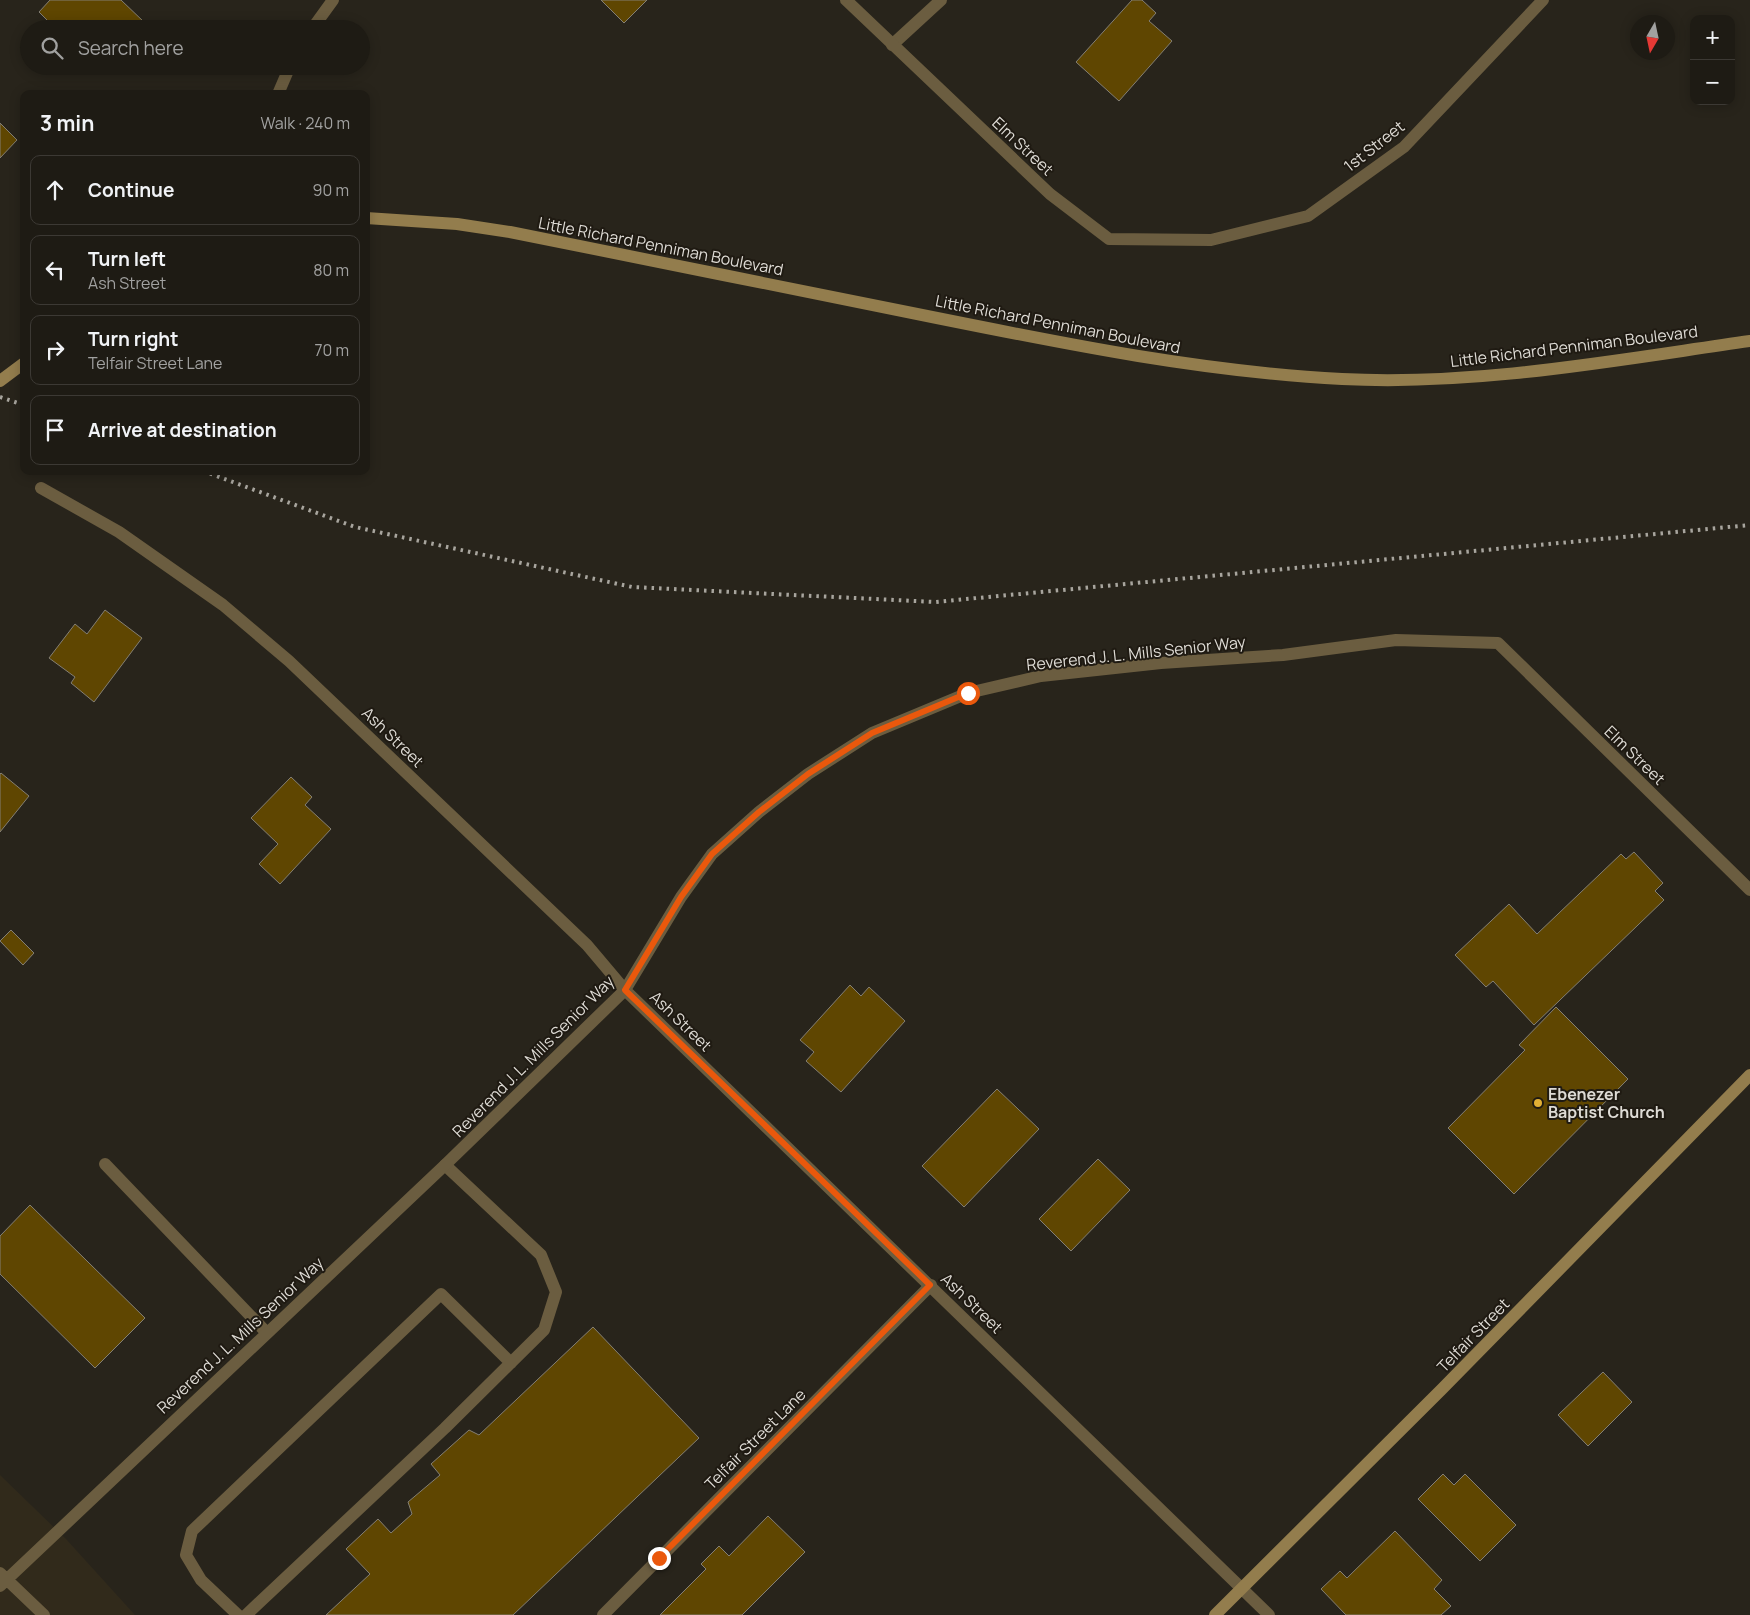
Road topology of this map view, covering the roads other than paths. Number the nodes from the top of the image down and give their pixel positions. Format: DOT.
graph roads {
  1 [pos="333,0"];
  2 [pos="846,0"];
  3 [pos="942,0"];
  4 [pos="1544,0"];
  5 [pos="319,20"];
  6 [pos="892,45"];
  7 [pos="286,75"];
  8 [pos="280,90"];
  9 [pos="370,218"];
  10 [pos="1211,240"];
  11 [pos="1750,341"];
  12 [pos="20,366"];
  13 [pos="0,381"];
  14 [pos="41,488"];
  15 [pos="1498,643"];
  16 [pos="1750,890"];
  17 [pos="625,990"];
  18 [pos="1750,1075"];
  19 [pos="105,1164"];
  20 [pos="445,1165"];
  21 [pos="930,1285"];
  22 [pos="266,1332"];
  23 [pos="511,1362"];
  24 [pos="2,1580"];
  25 [pos="1242,1587"];
  26 [pos="44,1615"];
  27 [pos="238,1615"];
  28 [pos="246,1615"];
  29 [pos="603,1615"];
  30 [pos="1215,1615"];
  31 [pos="1269,1615"];
  1 -- 5 [label="street"];
  2 -- 6 [label="street, Elm Street"];
  3 -- 6 [label="street"];
  4 -- 10 [label="street, 1st Street"];
  6 -- 10 [label="street, Elm Street"];
  7 -- 8 [label="street"];
  9 -- 11 [label="street, Little Richard Penniman Boulevard"];
  12 -- 13 [label="street"];
  14 -- 17 [label="street, Ash Street"];
  15 -- 16 [label="street, Elm Street"];
  15 -- 17 [label="street, Reverend J. L. Mills Senior Way"];
  17 -- 20 [label="street, Reverend J. L. Mills Senior Way"];
  17 -- 21 [label="street, Ash Street"];
  18 -- 25 [label="street, Telfair Street"];
  19 -- 22 [label="street"];
  20 -- 22 [label="street, Reverend J. L. Mills Senior Way"];
  20 -- 23 [label="street"];
  21 -- 25 [label="street, Ash Street"];
  21 -- 29 [label="street, Telfair Street Lane"];
  22 -- 24 [label="street, Reverend J. L. Mills Senior Way"];
  23 -- 27 [label="street"];
  23 -- 28 [label="street"];
  24 -- 26 [label="street"];
  25 -- 30 [label="street, Telfair Street"];
  25 -- 31 [label="street, Ash Street"];
}
